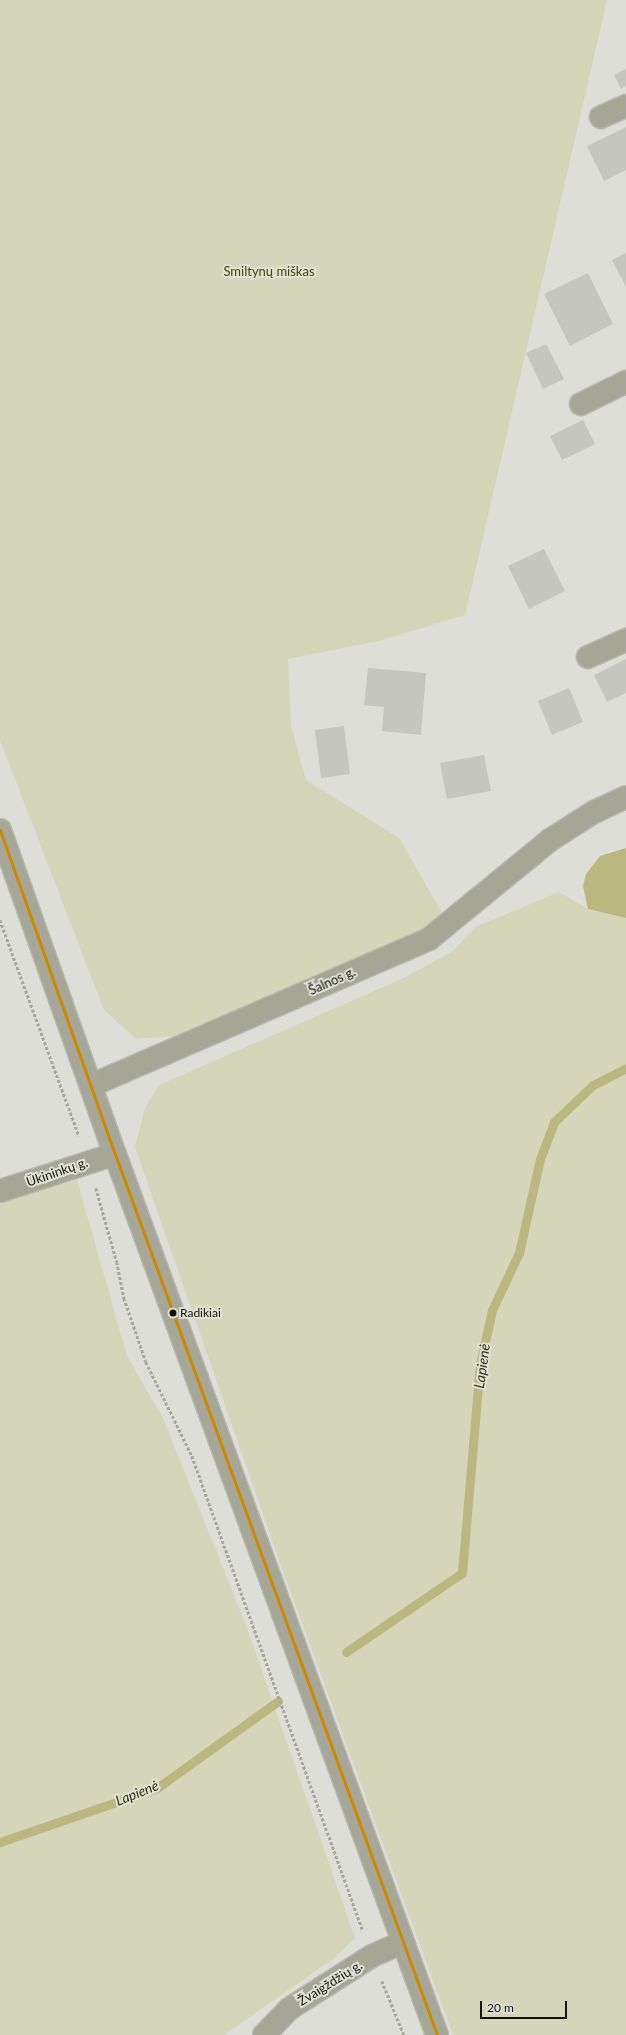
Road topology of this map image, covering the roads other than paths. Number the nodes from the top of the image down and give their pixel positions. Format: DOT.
graph roads {
  1 [pos="626,106"];
  2 [pos="601,117"];
  3 [pos="626,382"];
  4 [pos="581,404"];
  5 [pos="626,640"];
  6 [pos="588,657"];
  7 [pos="626,797"];
  8 [pos="0,830"];
  9 [pos="92,1086"];
  10 [pos="115,1154"];
  11 [pos="0,1192"];
  12 [pos="403,1942"];
  13 [pos="264,2035"];
  14 [pos="436,2035"];
  1 -- 2 [label="street"];
  3 -- 4 [label="street"];
  5 -- 6 [label="street"];
  7 -- 9 [label="street, Šalnos g."];
  8 -- 9 [label="main road"];
  9 -- 10 [label="main road"];
  10 -- 11 [label="street, Ūkininkų g."];
  10 -- 12 [label="main road"];
  12 -- 13 [label="street, Žvaigždžių g."];
  12 -- 14 [label="main road"];
}
